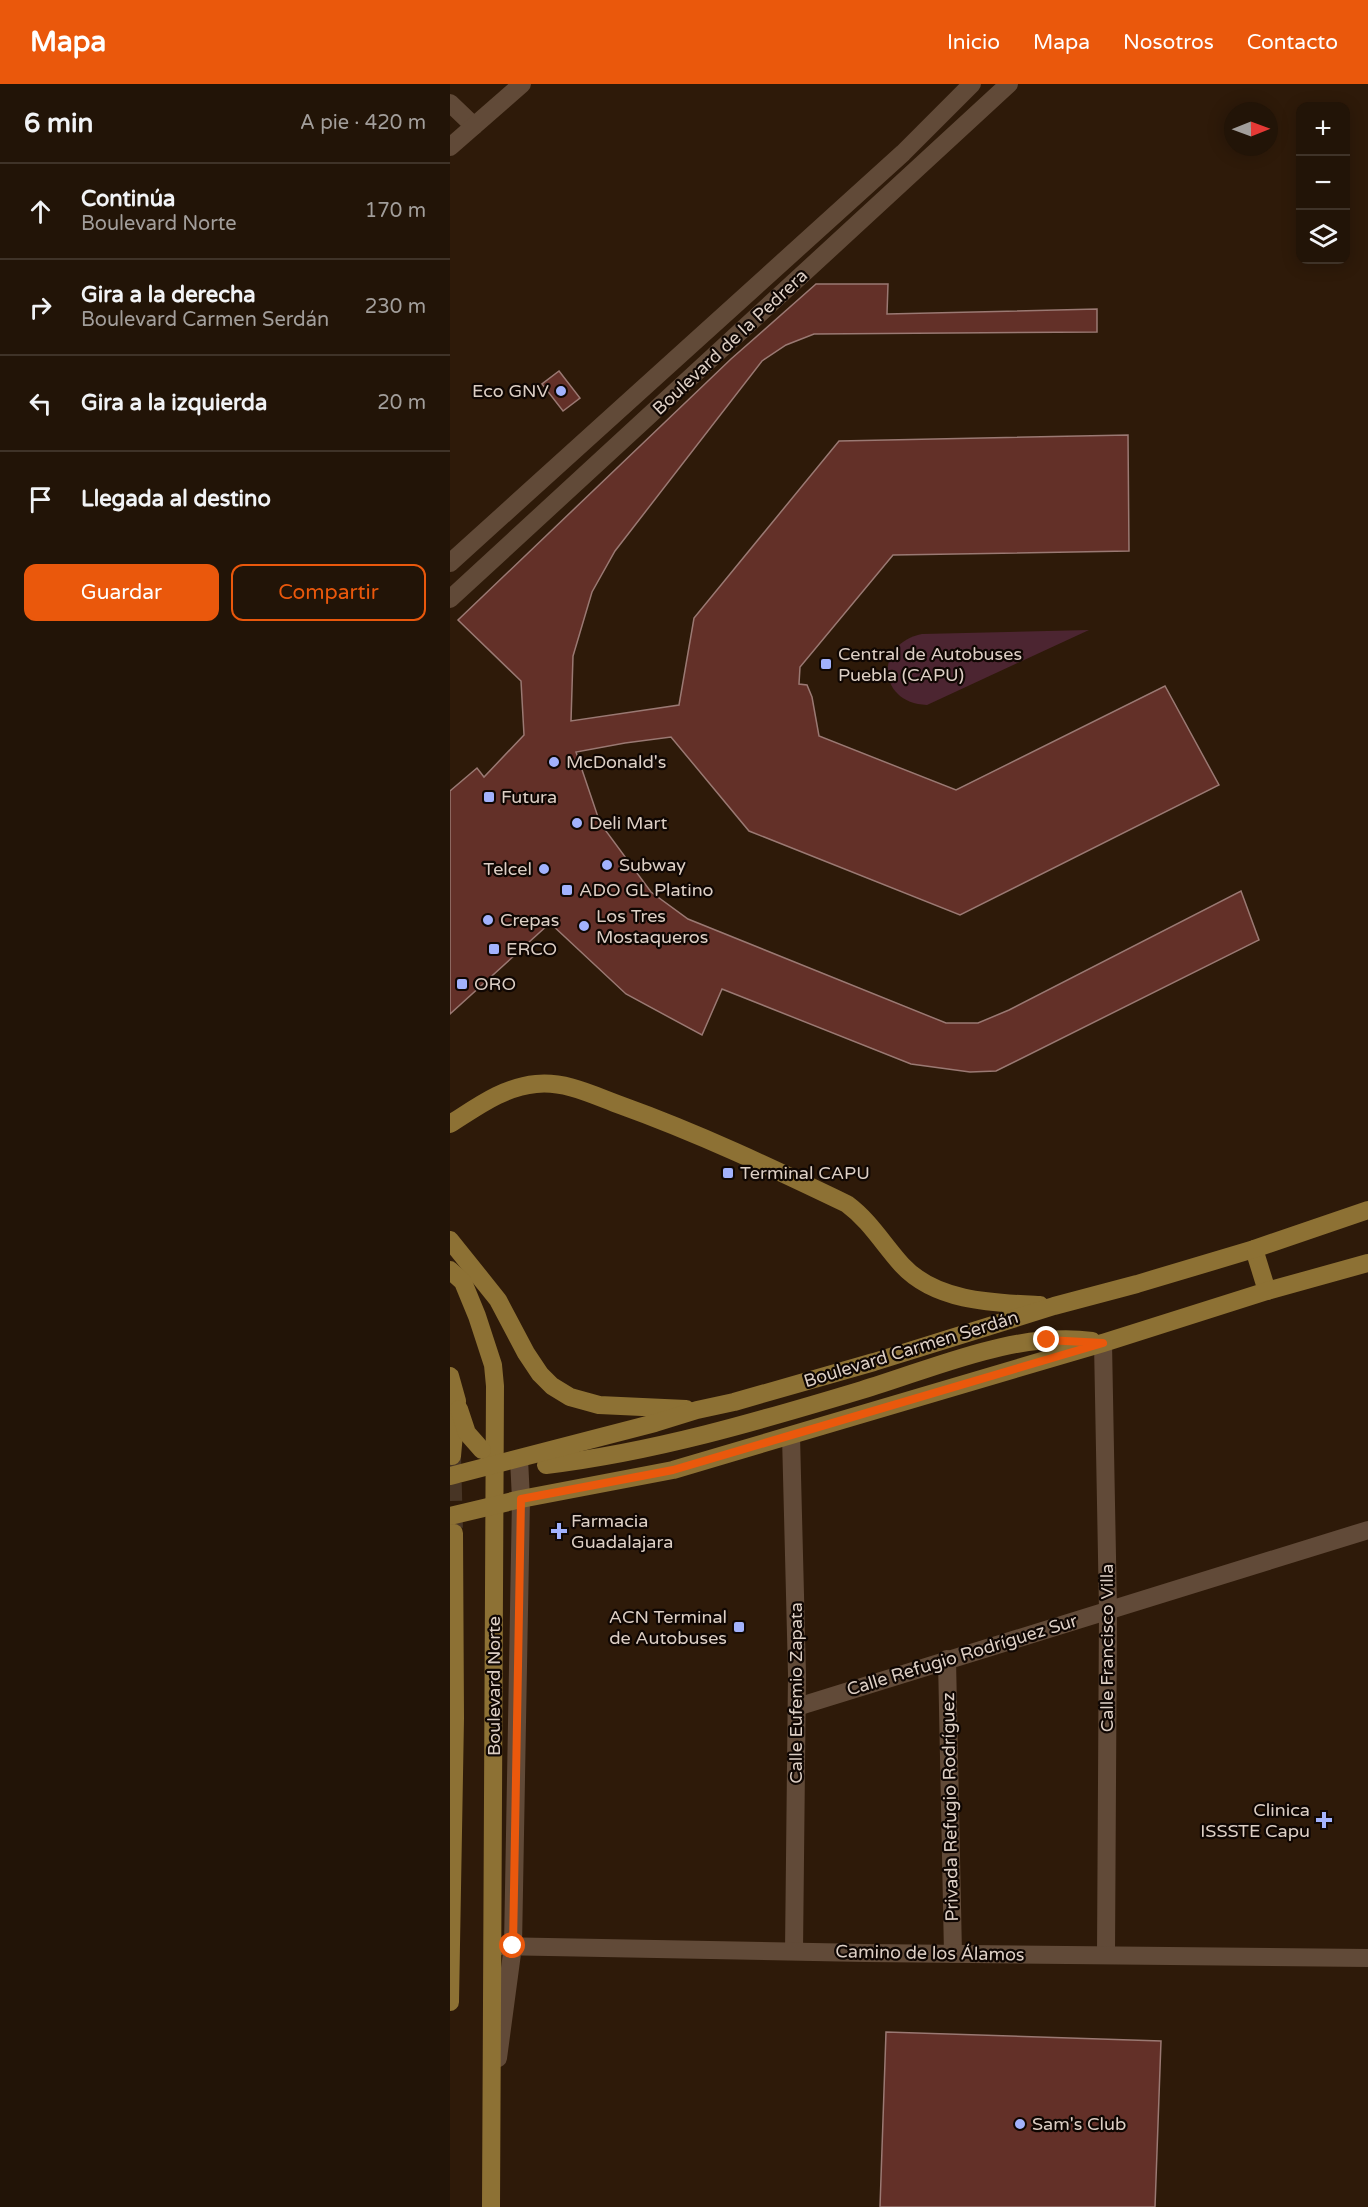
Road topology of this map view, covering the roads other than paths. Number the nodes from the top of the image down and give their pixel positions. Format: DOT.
graph roads {
  1 [pos="522,84"];
  2 [pos="972,84"];
  3 [pos="1009,84"];
  4 [pos="989,90"];
  5 [pos="450,104"];
  6 [pos="474,126"];
  7 [pos="450,147"];
  8 [pos="450,563"];
  9 [pos="450,599"];
  10 [pos="450,1124"];
  11 [pos="1368,1210"];
  12 [pos="450,1240"];
  13 [pos="1254,1249"];
  14 [pos="1368,1263"];
  15 [pos="450,1270"];
  16 [pos="1267,1290"];
  17 [pos="1054,1306"];
  18 [pos="1103,1343"];
  19 [pos="450,1376"];
  20 [pos="457,1401"];
  21 [pos="697,1410"];
  22 [pos="791,1436"];
  23 [pos="482,1450"];
  24 [pos="452,1456"];
  25 [pos="519,1459"];
  26 [pos="546,1465"];
  27 [pos="450,1476"];
  28 [pos="521,1499"];
  29 [pos="452,1525"];
  30 [pos="1368,1530"];
  31 [pos="1108,1610"];
  32 [pos="947,1659"];
  33 [pos="797,1707"];
  34 [pos="493,1946"];
  35 [pos="513,1946"];
  36 [pos="794,1951"];
  37 [pos="953,1954"];
  38 [pos="1106,1954"];
  39 [pos="1368,1958"];
  40 [pos="450,2002"];
  41 [pos="490,2114"];
  42 [pos="491,2207"];
  1 -- 6 [label="street"];
  2 -- 8 [label="street, Boulevard de la Pedrera"];
  3 -- 4 [label="street, Boulevard de la Pedrera"];
  4 -- 9 [label="street, Boulevard de la Pedrera"];
  5 -- 6 [label="street"];
  6 -- 7 [label="street"];
  10 -- 17 [label="main road"];
  11 -- 13 [label="main road, Boulevard Carmen Serdán"];
  12 -- 21 [label="main road"];
  13 -- 16 [label="main road"];
  13 -- 17 [label="main road, Boulevard Carmen Serdán"];
  14 -- 16 [label="main road"];
  15 -- 34 [label="main road, Boulevard Norte"];
  16 -- 18 [label="main road"];
  17 -- 21 [label="main road, Boulevard Carmen Serdán"];
  18 -- 22 [label="main road"];
  18 -- 26 [label="main road"];
  18 -- 31 [label="street, Calle Francisco Villa"];
  19 -- 20 [label="main road"];
  20 -- 23 [label="main road"];
  20 -- 24 [label="main road"];
  21 -- 25 [label="main road, Boulevard Carmen Serdán"];
  22 -- 28 [label="main road"];
  22 -- 33 [label="street, Calle Eufemio Zapata"];
  25 -- 27 [label="main road, Boulevard Carmen Serdán"];
  25 -- 28 [label="street, Boulevard Norte"];
  28 -- 29 [label="main road"];
  28 -- 35 [label="street, Boulevard Norte"];
  29 -- 40 [label="main road"];
  30 -- 31 [label="street, Calle Refugio Rodríguez Sur"];
  31 -- 32 [label="street, Calle Refugio Rodríguez Sur"];
  31 -- 38 [label="street, Calle Francisco Villa"];
  32 -- 33 [label="street, Calle Refugio Rodríguez Sur"];
  32 -- 37 [label="street, Privada Refugio Rodríguez"];
  33 -- 36 [label="street, Calle Eufemio Zapata"];
  34 -- 35 [label="street, Camino de los Álamos"];
  34 -- 41 [label="main road, Boulevard Norte"];
  35 -- 36 [label="street, Camino de los Álamos"];
  35 -- 41 [label="street, Boulevard Norte"];
  36 -- 37 [label="street, Camino de los Álamos"];
  37 -- 38 [label="street, Camino de los Álamos"];
  38 -- 39 [label="street, Camino de los Álamos"];
  41 -- 42 [label="main road, Boulevard Norte"];
}
